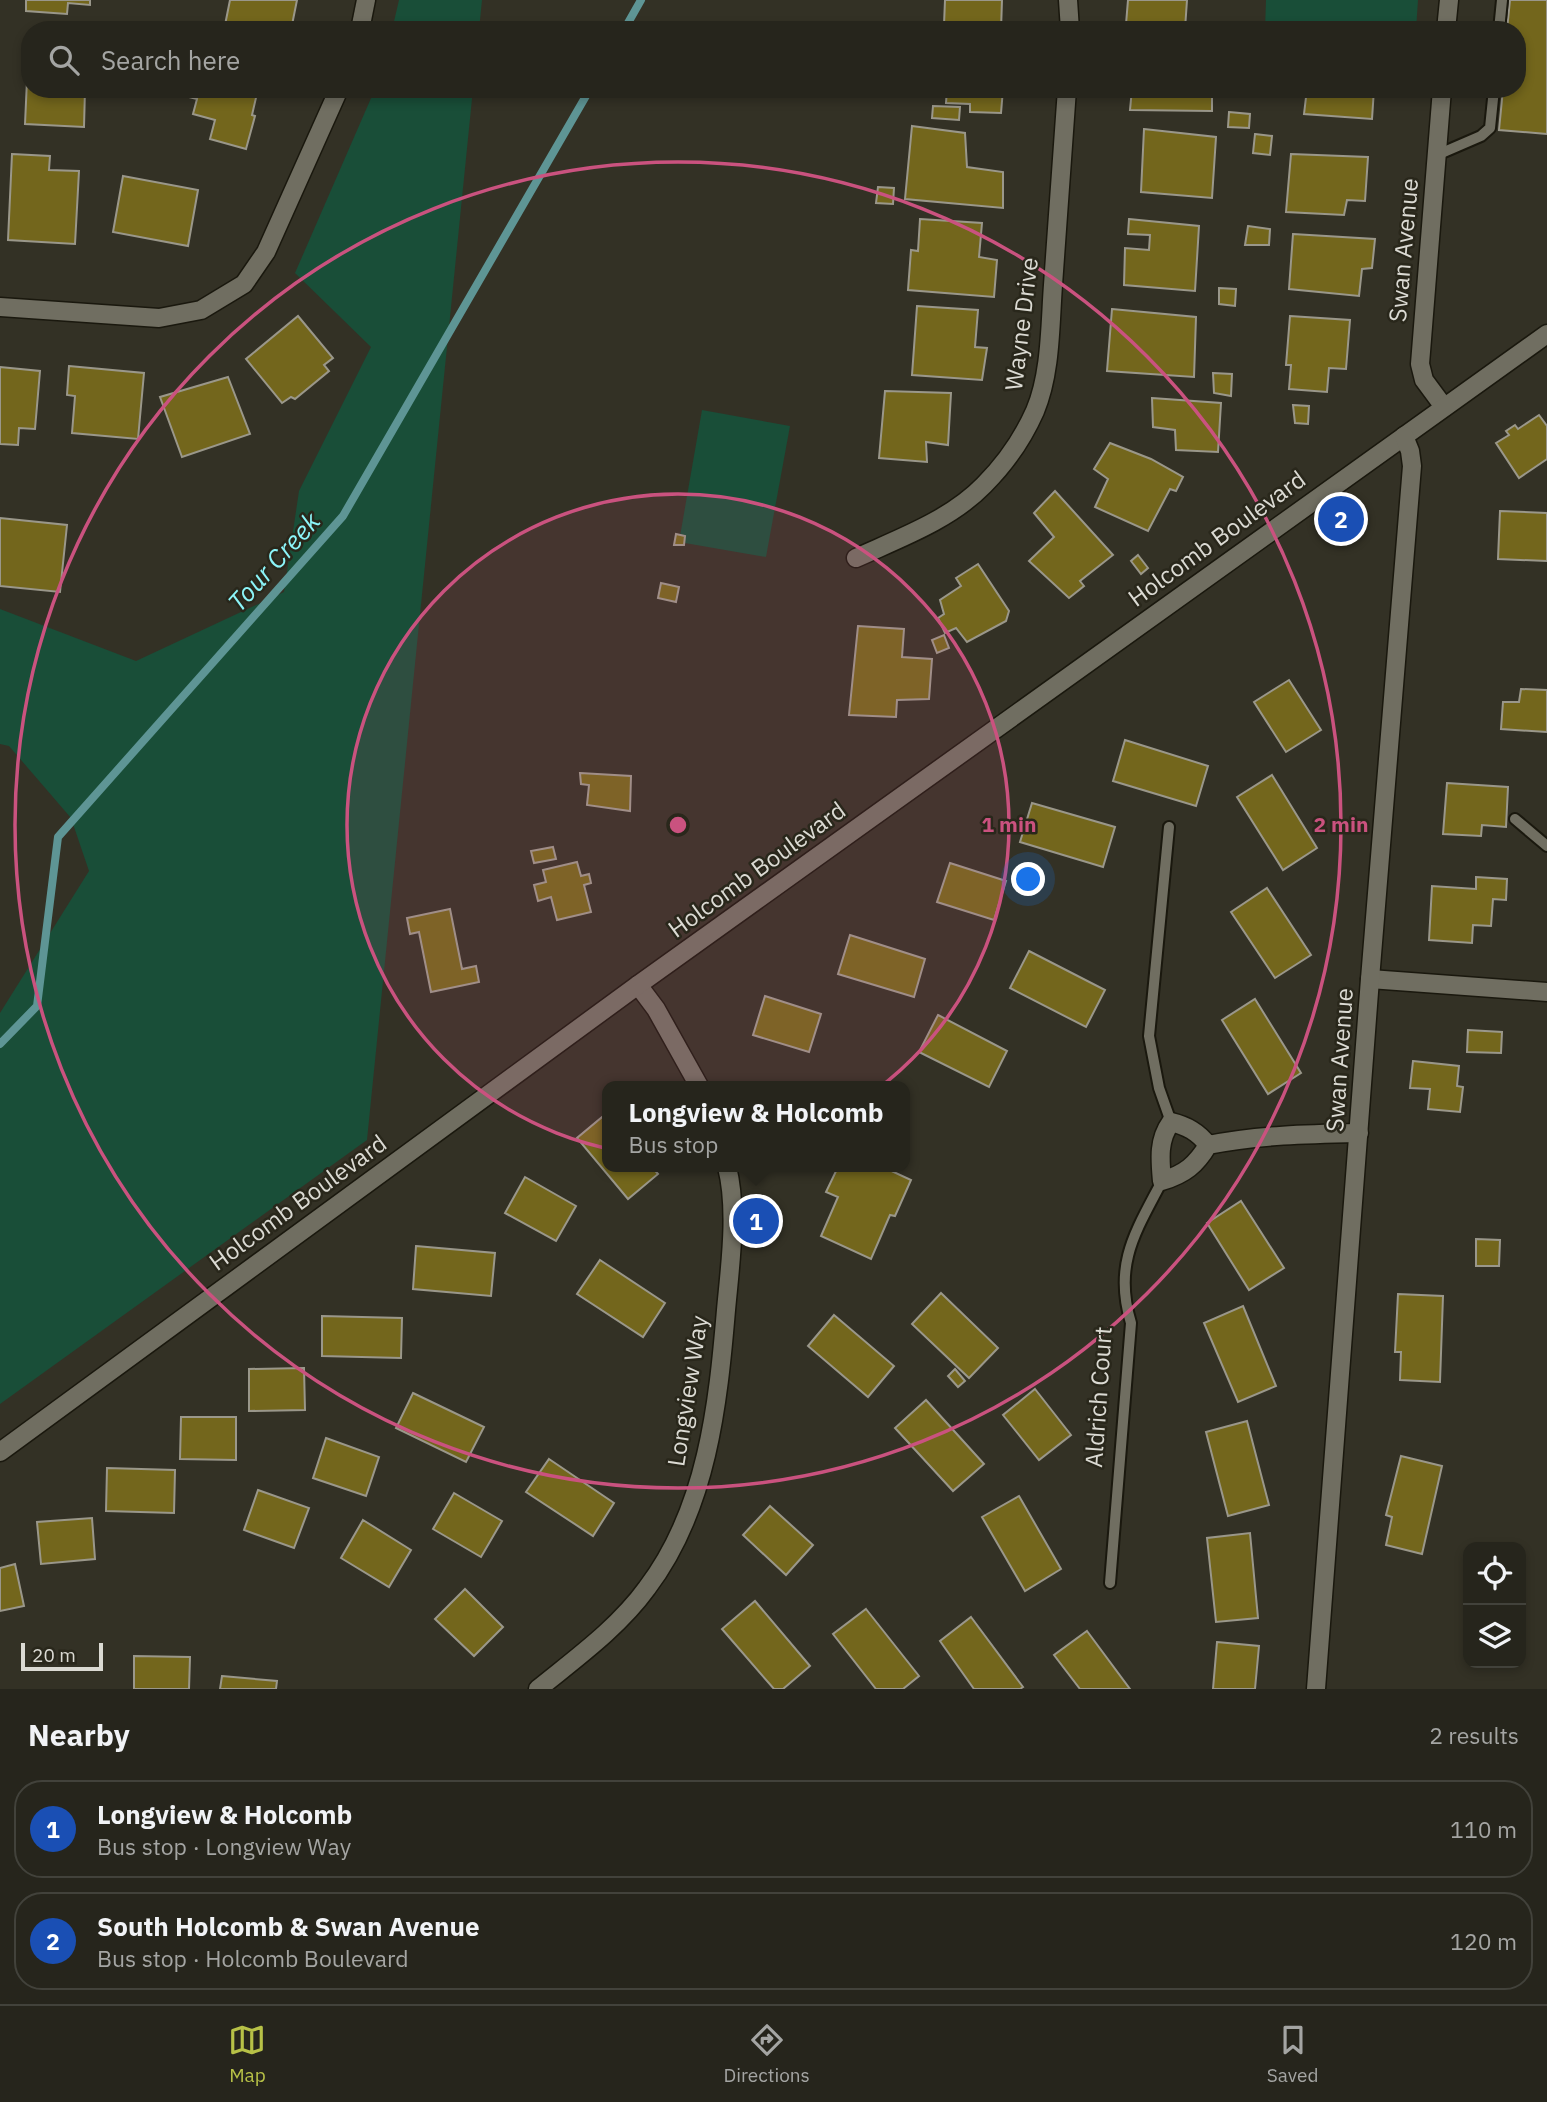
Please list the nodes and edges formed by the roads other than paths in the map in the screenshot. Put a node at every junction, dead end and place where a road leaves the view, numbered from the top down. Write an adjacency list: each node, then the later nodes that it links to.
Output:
1 (366, 0): 5 (street)
2 (1068, 0): 6 (street)
3 (1449, 0): 7 (street)
4 (1502, 0): 8 (lane)
5 (362, 21)
6 (1069, 21)
7 (1447, 21)
8 (1500, 21)
9 (335, 98): 14 (street)
10 (1066, 98): 18 (street, Wayne Drive)
11 (1441, 98): 13 (street, Swan Avenue)
12 (1493, 98): 13 (lane)
13 (1437, 155): 16 (street, Swan Avenue)
14 (0, 307)
15 (1547, 334): 16 (street, Holcomb Boulevard)
16 (1444, 407): 17 (street, Holcomb Boulevard)
17 (1404, 436): 22 (street, Swan Avenue); 23 (street, Holcomb Boulevard)
18 (856, 558)
19 (1515, 819): 21 (lane)
20 (1169, 827): 26 (lane)
21 (1547, 846)
22 (1370, 979): 24 (street); 27 (street, Swan Avenue)
23 (638, 985): 25 (street); 31 (street, Holcomb Boulevard)
24 (1547, 992)
25 (696, 1081)
26 (1171, 1122): 28 (street); 30 (street)
27 (1359, 1133): 28 (street); 34 (street, Swan Avenue)
28 (1208, 1146): 30 (street)
29 (727, 1172): 33 (street, Longview Way)
30 (1163, 1181): 32 (lane, Aldrich Court)
31 (0, 1452)
32 (1110, 1583)
33 (538, 1689)
34 (1316, 1689)

